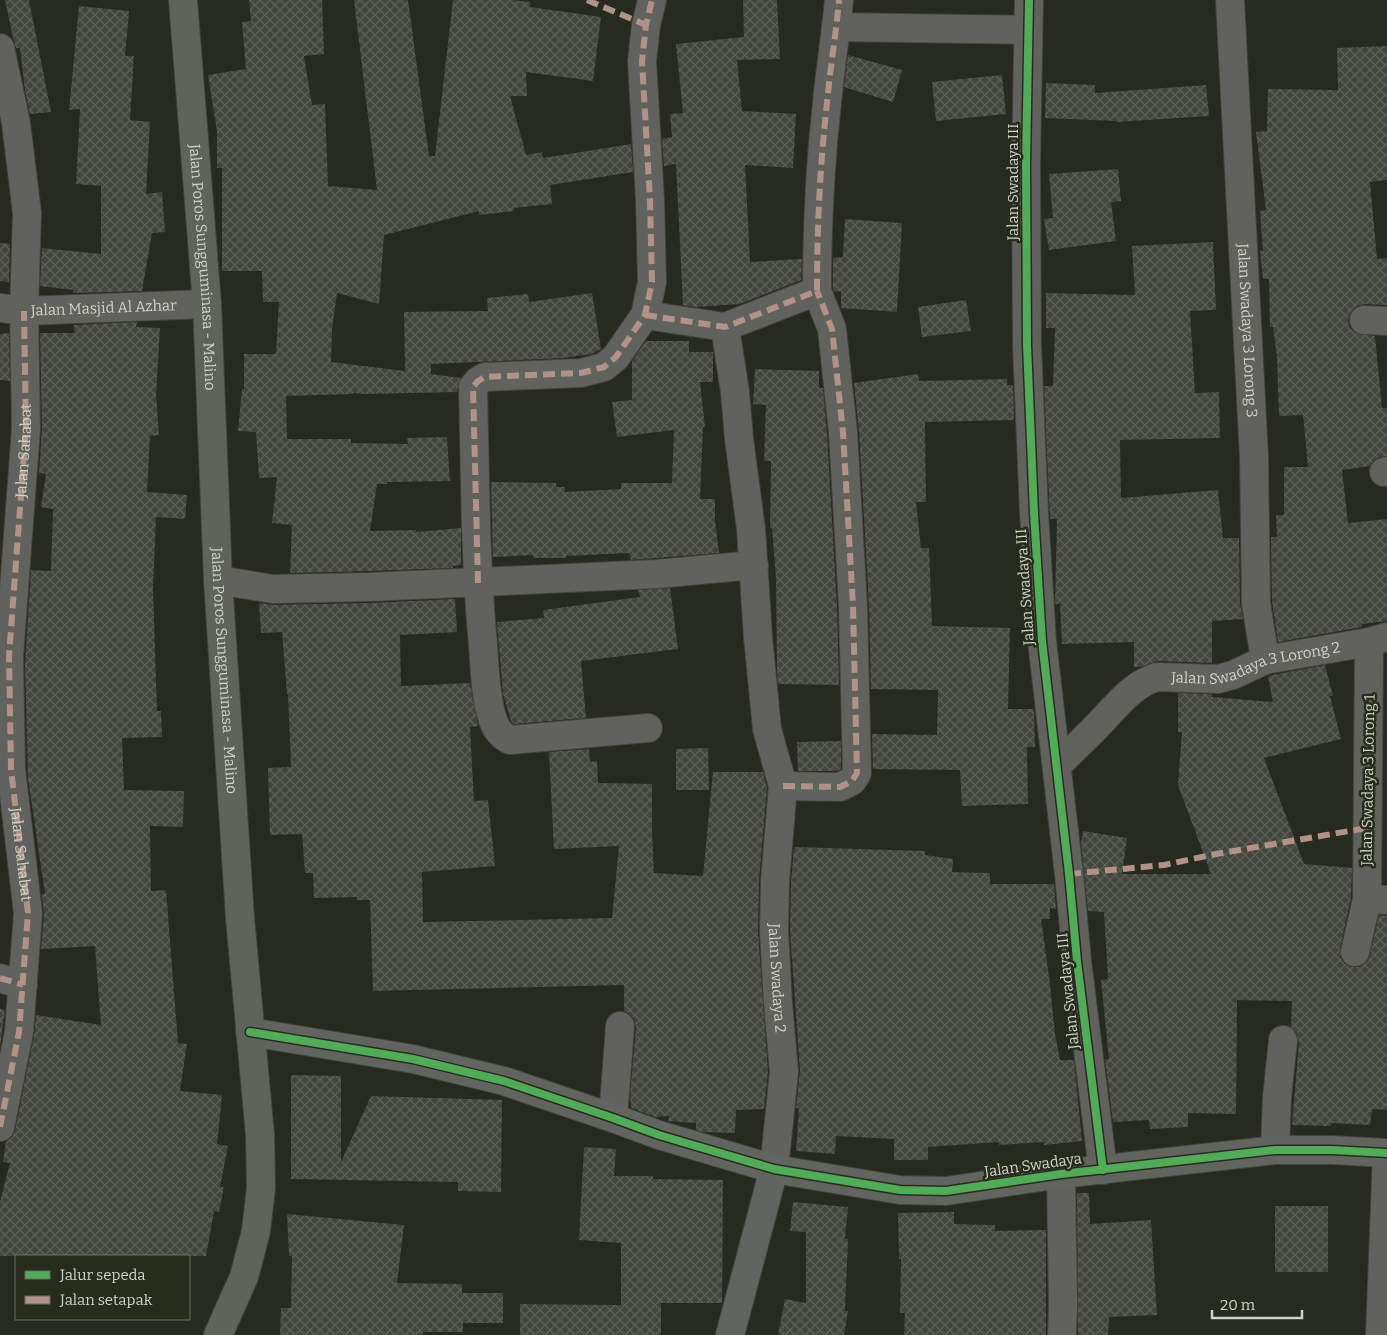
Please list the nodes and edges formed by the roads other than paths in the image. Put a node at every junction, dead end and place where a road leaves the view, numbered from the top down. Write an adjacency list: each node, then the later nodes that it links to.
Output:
1 (183, 0): 10 (main road, Jalan Poros Sungguminasa - Malino)
2 (652, 0): 12 (street)
3 (839, 0): 6 (street)
4 (1029, 0): 7 (street, Jalan Swadaya III)
5 (1230, 0): 18 (street, Jalan Swadaya 3 Lorong 3)
6 (836, 27): 7 (street); 9 (street)
7 (1028, 30): 20 (street, Jalan Swadaya III)
8 (0, 48): 11 (street, Jalan Sahabat)
9 (817, 291): 13 (street); 21 (street)
10 (207, 304): 11 (street, Jalan Masjid Al Azhar); 15 (main road, Jalan Poros Sungguminasa - Malino)
11 (12, 309): 24 (street, Jalan Sahabat)
12 (645, 315): 13 (street); 16 (street)
13 (724, 328): 14 (street)
14 (754, 566): 16 (street); 21 (street)
15 (218, 580): 16 (street); 26 (main road, Jalan Poros Sungguminasa - Malino)
16 (478, 583): 19 (street)
17 (1378, 639): 18 (street, Jalan Swadaya 3 Lorong 2); 22 (street, Jalan Swadaya 3 Lorong 1)
18 (1265, 660): 20 (street, Jalan Swadaya 3 Lorong 2)
19 (648, 728)
20 (1057, 766): 33 (street, Jalan Swadaya III)
21 (783, 786): 32 (street, Jalan Swadaya 2)
22 (1377, 899): 23 (street, Jalan Swadaya 3 Lorong 1)
23 (1355, 952)
24 (11, 982): 29 (street, Jalan Sahabat)
25 (620, 1026): 28 (street)
26 (250, 1032): 28 (street, Jalan Swadaya); 35 (main road, Jalan Poros Sungguminasa - Malino)
27 (1283, 1040): 30 (street)
28 (612, 1118): 32 (street, Jalan Swadaya)
29 (0, 1127)
30 (1276, 1150): 31 (street, Jalan Swadaya); 33 (street, Jalan Swadaya)
31 (1387, 1153): 38 (street)
32 (774, 1168): 34 (street, Jalan Swadaya); 36 (street)
33 (1103, 1170): 34 (street, Jalan Swadaya)
34 (1061, 1174): 37 (street)
35 (218, 1335)
36 (730, 1335)
37 (1062, 1335)
38 (1380, 1335)

